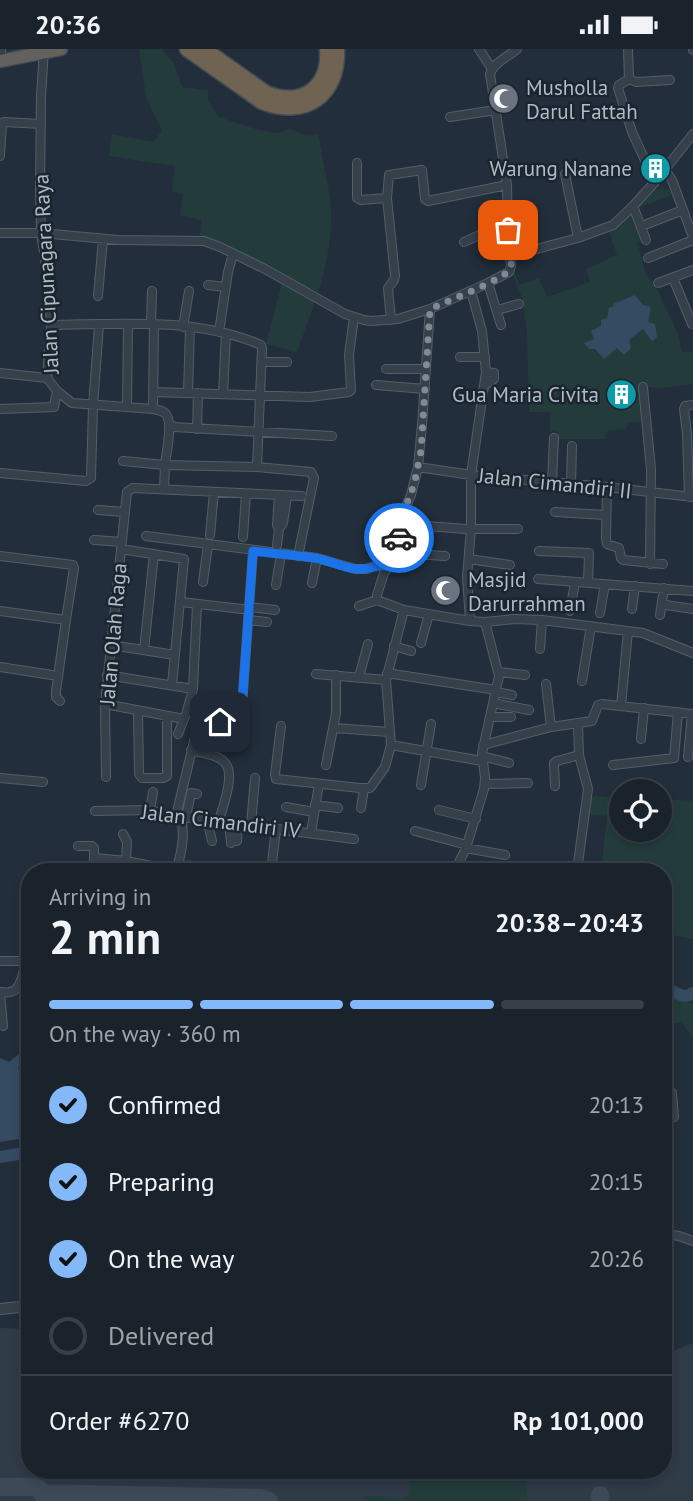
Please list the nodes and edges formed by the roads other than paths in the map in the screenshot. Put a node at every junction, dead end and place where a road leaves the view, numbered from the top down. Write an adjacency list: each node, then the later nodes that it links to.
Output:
1 (15, 49): 11 (highway)
2 (61, 49): 10 (highway)
3 (187, 49): 6 (highway)
4 (204, 49): 5 (highway)
5 (327, 49)
6 (337, 49)
7 (479, 49): 12 (street)
8 (517, 49): 12 (street)
9 (628, 49): 13 (street)
10 (44, 51): 11 (highway); 17 (street, Jalan Cipunagara Raya)
11 (0, 54)
12 (492, 69): 15 (street)
13 (629, 79): 14 (street); 23 (street)
14 (670, 80)
15 (496, 110): 16 (street); 24 (street)
16 (450, 117)
17 (41, 124): 19 (street); 31 (street, Jalan Cipunagara Raya)
18 (693, 134): 21 (street)
19 (0, 156)
20 (357, 163): 25 (street)
21 (665, 170): 23 (street); 27 (street)
22 (565, 174): 32 (street)
23 (655, 182): 26 (street)
24 (508, 185): 25 (street); 29 (street)
25 (387, 198): 55 (street)
26 (633, 207): 32 (street); 34 (street)
27 (683, 210): 28 (street); 35 (street)
28 (647, 224)
29 (508, 230): 36 (street); 39 (street)
30 (0, 233): 31 (street)
31 (41, 233): 33 (street); 59 (street, Jalan Cipunagara Raya)
32 (578, 238): 39 (street)
33 (103, 239): 38 (street); 50 (street)
34 (646, 240)
35 (692, 240): 37 (street); 40 (street)
36 (464, 242)
37 (693, 253)
38 (233, 254): 46 (street); 54 (street)
39 (510, 256): 43 (street)
40 (648, 258)
41 (693, 270): 42 (street)
42 (673, 278): 44 (street); 58 (street)
43 (488, 283): 49 (street); 53 (street)
44 (658, 283)
45 (208, 285): 46 (street)
46 (225, 287): 63 (street)
47 (152, 291): 56 (street)
48 (189, 291): 62 (street)
49 (471, 291): 52 (street); 65 (street)
50 (98, 296)
51 (519, 304): 53 (street)
52 (430, 309): 55 (street); 69 (street)
53 (497, 310): 61 (street)
54 (354, 317): 55 (street); 80 (street)
55 (391, 320)
56 (152, 323): 57 (street); 62 (street); 76 (street)
57 (128, 324): 60 (street); 82 (street)
58 (691, 324)
59 (51, 325): 60 (street); 71 (street, Jalan Cipunagara Raya)
60 (99, 325): 81 (street)
61 (501, 325)
62 (186, 327): 63 (street); 77 (street)
63 (222, 333): 66 (street); 79 (street)
64 (460, 357): 65 (street)
65 (485, 357): 98 (street)
66 (262, 362): 67 (street); 80 (street)
67 (287, 362)
68 (387, 369): 69 (street)
69 (426, 369): 74 (street)
70 (0, 373): 71 (street)
71 (47, 378): 75 (street, Jalan Cipunagara Raya)
72 (376, 386): 74 (street)
73 (643, 387): 104 (street)
74 (425, 389): 96 (street)
75 (57, 391): 81 (street, Jalan Cipunagara Raya); 84 (street)
76 (153, 392): 77 (street); 85 (street)
77 (188, 393): 78 (street)
78 (198, 393): 79 (street); 87 (street)
79 (223, 394): 80 (street)
80 (261, 395): 88 (street)
81 (93, 406): 82 (street, Jalan Cipunagara Raya); 97 (street)
82 (127, 407): 85 (street, Jalan Cipunagara Raya)
83 (689, 407): 89 (street)
84 (0, 409)
85 (153, 409): 86 (street)
86 (170, 424): 87 (street); 94 (street)
87 (197, 429): 88 (street)
88 (258, 432): 90 (street); 95 (street)
89 (690, 434): 108 (street)
90 (332, 436)
91 (554, 438): 99 (street)
92 (572, 446): 100 (street)
93 (123, 461): 94 (street)
94 (165, 465): 95 (street); 102 (street)
95 (257, 467): 129 (street)
96 (418, 467): 98 (street, Jalan Cimandiri II); 113 (street)
97 (0, 473)
98 (471, 475): 99 (street, Jalan Cimandiri II); 114 (street)
99 (552, 482): 100 (street, Jalan Cimandiri II)
100 (570, 485): 101 (street, Jalan Cimandiri II)
101 (607, 487): 104 (street, Jalan Cimandiri II); 112 (street)
102 (164, 489): 103 (street); 110 (street, Jalan Olah Raga)
103 (214, 492): 105 (street); 116 (street)
104 (651, 493): 108 (street, Jalan Cimandiri II); 133 (street)
105 (246, 494): 106 (street); 118 (street)
106 (283, 496): 107 (street); 121 (street)
107 (302, 496)
108 (691, 497)
109 (98, 510): 110 (street)
110 (125, 512): 122 (street, Jalan Olah Raga)
111 (555, 512): 112 (street)
112 (606, 515): 133 (street)
113 (401, 524): 114 (street); 125 (street)
114 (469, 529): 115 (street); 132 (street)
115 (518, 529)
116 (210, 535)
117 (146, 536): 120 (street)
118 (243, 537)
119 (94, 540): 122 (street)
120 (208, 545): 123 (street); 138 (street)
121 (278, 545)
122 (122, 546): 126 (street); 172 (street, Jalan Olah Raga)
123 (253, 551): 127 (street); 152 (street)
124 (539, 551): 141 (street)
125 (396, 553): 130 (street); 136 (street)
126 (153, 554): 148 (street); 175 (street)
127 (281, 554): 129 (street); 143 (street)
128 (0, 556): 163 (street)
129 (298, 556): 131 (street)
130 (445, 556)
131 (317, 558): 136 (street); 140 (street)
132 (469, 559): 135 (street); 165 (street)
133 (650, 564): 134 (street)
134 (663, 564)
135 (510, 565)
136 (389, 566): 147 (street)
137 (538, 579): 139 (street)
138 (203, 582)
139 (575, 582): 141 (street); 158 (street)
140 (312, 583)
141 (589, 583): 142 (street)
142 (604, 584): 144 (street); 159 (street)
143 (276, 585)
144 (635, 586): 145 (street); 153 (street)
145 (664, 588): 146 (street); 161 (street)
146 (693, 591)
147 (377, 600): 151 (street); 156 (street)
148 (181, 602): 149 (street); 178 (street)
149 (197, 604): 152 (street); 191 (street)
150 (666, 605): 154 (street)
151 (359, 606)
152 (245, 608): 155 (street); 164 (street)
153 (632, 609)
154 (693, 609)
155 (275, 610)
156 (404, 610): 160 (street); 173 (street)
157 (0, 611): 163 (street)
158 (570, 611)
159 (600, 613)
160 (429, 614): 165 (street); 170 (street)
161 (660, 615)
162 (542, 619): 167 (street); 168 (street); 174 (street)
163 (66, 620): 185 (street)
164 (248, 620): 166 (street); 217 (street)
165 (470, 621): 167 (street)
166 (267, 622)
167 (485, 622): 180 (street)
168 (591, 626): 169 (street); 188 (street)
169 (628, 631): 177 (street); 197 (street)
170 (421, 643)
171 (368, 644): 186 (street)
172 (111, 645): 175 (street); 182 (street, Jalan Olah Raga)
173 (394, 646): 176 (street); 187 (street)
174 (540, 649)
175 (144, 650): 178 (street)
176 (411, 651)
177 (693, 653)
178 (175, 655): 190 (street)
179 (0, 667): 185 (street)
180 (499, 672): 184 (street); 192 (street)
181 (316, 674): 183 (street)
182 (107, 675): 190 (street); 196 (street, Jalan Olah Raga)
183 (336, 675): 186 (street); 211 (street)
184 (525, 675)
185 (58, 676): 194 (street)
186 (359, 677): 187 (street)
187 (387, 677): 192 (street); 212 (street)
188 (582, 681)
189 (547, 684): 210 (street)
190 (172, 685): 191 (street)
191 (192, 689): 206 (street)
192 (496, 691): 193 (street); 195 (street)
193 (512, 695)
194 (60, 701)
195 (493, 703): 200 (street); 204 (street)
196 (105, 704): 199 (street); 225 (street, Jalan Olah Raga)
197 (621, 706): 198 (street); 208 (street)
198 (644, 708): 201 (street); 214 (street)
199 (138, 710): 203 (street); 203 (street)
200 (528, 711)
201 (678, 712): 202 (street); 224 (street)
202 (692, 714): 220 (street)
203 (167, 716): 206 (street)
204 (490, 717): 205 (street); 216 (street)
205 (511, 717)
206 (184, 719): 213 (street)
207 (431, 724): 218 (street)
208 (578, 724): 210 (street); 219 (street)
209 (281, 726): 230 (street)
210 (551, 727): 216 (street)
211 (334, 728): 212 (street); 223 (street)
212 (389, 732): 215 (street)
213 (178, 734)
214 (641, 739)
215 (391, 745): 218 (street); 234 (street)
216 (483, 745): 221 (street)
217 (191, 750): 244 (street); 247 (street)
218 (426, 752): 221 (street); 232 (street)
219 (579, 755): 233 (street); 267 (street)
220 (688, 757)
221 (482, 759): 222 (street); 231 (street)
222 (509, 763)
223 (326, 765)
224 (613, 765)
225 (106, 777)
226 (0, 778): 228 (street)
227 (255, 778): 249 (street)
228 (43, 782)
229 (528, 783): 231 (street)
230 (319, 784): 234 (street); 240 (street, Jalan Cimandiri IV)
231 (485, 784): 246 (street)
232 (421, 785)
233 (555, 786)
234 (364, 789): 239 (street)
235 (153, 792): 241 (street)
236 (197, 794): 244 (street)
237 (286, 807): 240 (street)
238 (338, 808): 240 (street)
239 (361, 808)
240 (315, 809): 252 (street, Jalan Cimandiri IV)
241 (150, 810): 243 (street, Jalan Cimandiri IV); 244 (street, Jalan Cimandiri IV)
242 (439, 810): 246 (street)
243 (95, 811)
244 (181, 816): 245 (street, Jalan Cimandiri IV); 264 (street)
245 (206, 819): 247 (street, Jalan Cimandiri IV); 255 (street)
246 (476, 819): 258 (street)
247 (219, 820): 248 (street, Jalan Cimandiri IV)
248 (233, 822): 249 (street, Jalan Cimandiri IV); 256 (street)
249 (251, 825): 250 (street, Jalan Cimandiri IV)
250 (275, 829): 252 (street, Jalan Cimandiri IV); 265 (street)
251 (415, 831): 258 (street)
252 (311, 833): 254 (street)
253 (123, 834): 261 (street)
254 (354, 839)
255 (212, 841)
256 (234, 842)
257 (78, 846): 260 (street)
258 (466, 847): 259 (street); 266 (street)
259 (505, 855)
260 (95, 858): 261 (street); 262 (street)
261 (126, 861): 263 (street)
262 (95, 863)
263 (139, 863)
264 (178, 863)
265 (272, 863)
266 (459, 863)
267 (578, 863)
268 (0, 961): 269 (street)
269 (21, 961)
270 (21, 977): 271 (street)
271 (0, 992): 272 (street)
272 (2, 1027)
273 (672, 1093): 274 (street)
274 (674, 1117)
275 (672, 1236): 276 (street)
276 (693, 1241)
277 (21, 1307): 278 (street)
278 (0, 1308)

